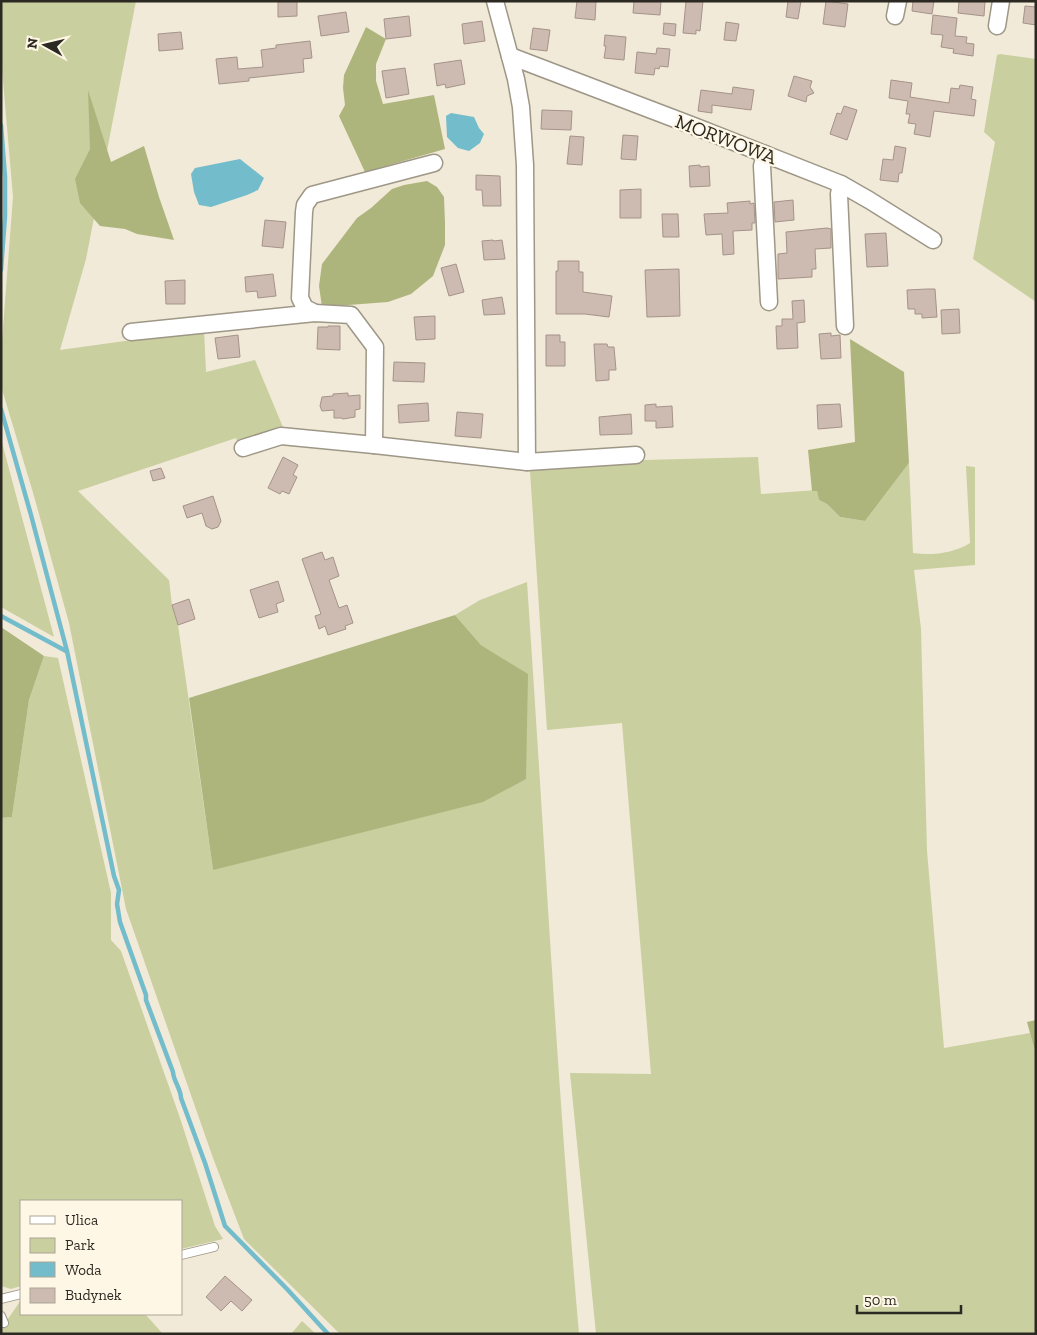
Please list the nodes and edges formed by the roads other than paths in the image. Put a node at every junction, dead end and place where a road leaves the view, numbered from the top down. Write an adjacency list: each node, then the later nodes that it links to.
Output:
1 (495, 1): 4 (street)
2 (1001, 1): 3 (street)
3 (997, 26)
4 (510, 56): 5 (street, MORWOWA); 16 (street)
5 (765, 154): 7 (street, MORWOWA); 9 (street)
6 (434, 163): 10 (street)
7 (841, 184): 8 (street, MORWOWA); 11 (street)
8 (933, 240)
9 (769, 302)
10 (315, 314): 12 (street); 13 (street)
11 (845, 326)
12 (131, 332)
13 (374, 445): 14 (street); 16 (street)
14 (243, 448)
15 (636, 455): 16 (street)
16 (527, 462)
17 (214, 1247): 18 (lane)
18 (182, 1255)
19 (20, 1294): 20 (lane)
20 (1, 1299)
21 (1, 1316): 22 (lane)
22 (1, 1323)

